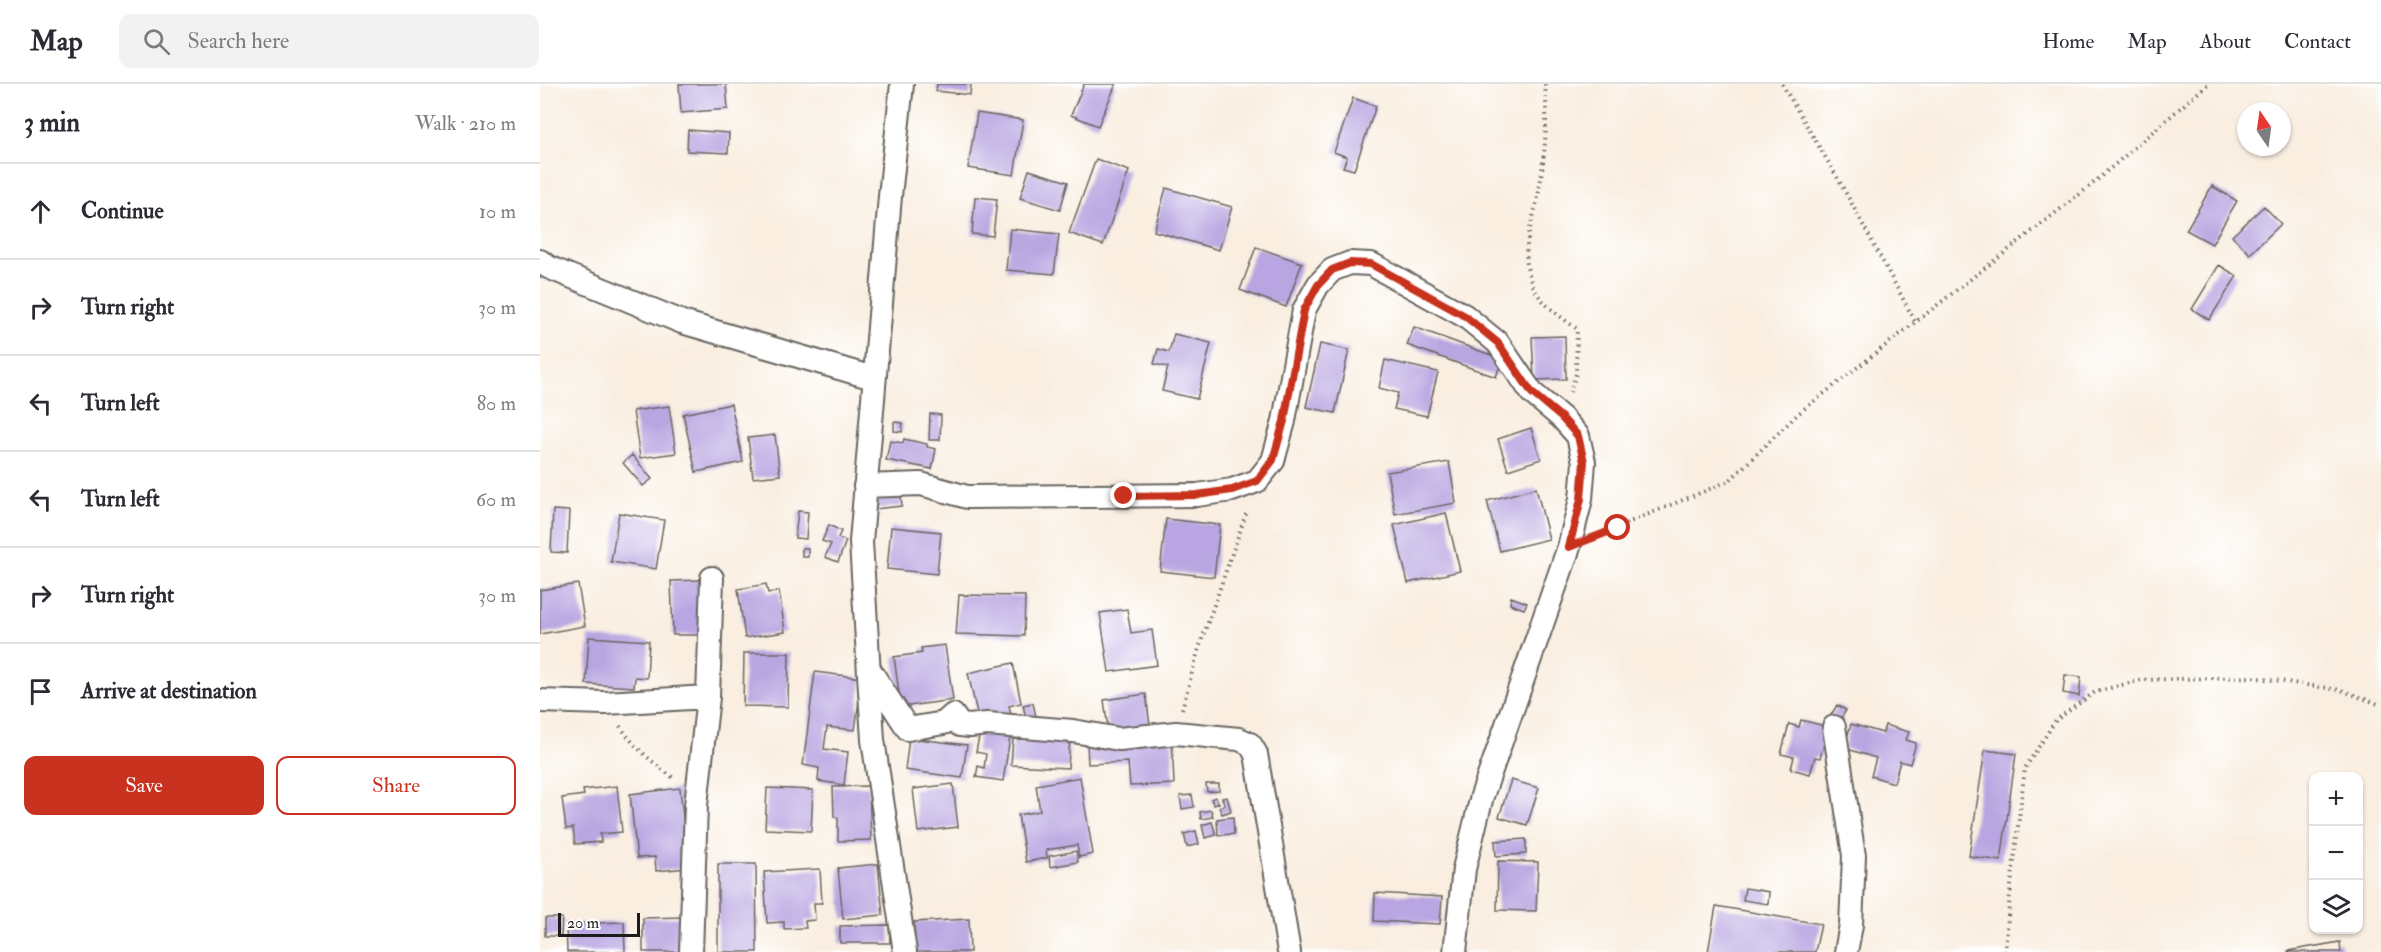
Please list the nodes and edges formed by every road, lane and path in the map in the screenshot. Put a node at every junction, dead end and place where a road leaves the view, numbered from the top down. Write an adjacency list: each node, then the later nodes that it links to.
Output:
1 (902, 84): 7 (street)
2 (1545, 84): 8 (path)
3 (1782, 84): 6 (path)
4 (2208, 84): 6 (path)
5 (540, 261): 7 (street)
6 (1916, 322): 11 (path)
7 (873, 378): 10 (street)
8 (1562, 418): 9 (street); 11 (street)
9 (1257, 481): 10 (street); 19 (path)
10 (865, 486): 13 (street)
11 (1569, 547): 24 (street)
12 (712, 578): 14 (street)
13 (867, 666): 19 (street); 22 (street)
14 (708, 697): 16 (street); 20 (street)
15 (540, 701): 16 (street)
16 (605, 704): 20 (path)
17 (2381, 705): 26 (path)
18 (1834, 727): 25 (street)
19 (1176, 733): 23 (street)
20 (696, 805): 21 (street)
21 (691, 952)
22 (905, 952)
23 (1289, 952)
24 (1455, 952)
25 (1846, 952)
26 (2005, 952)

